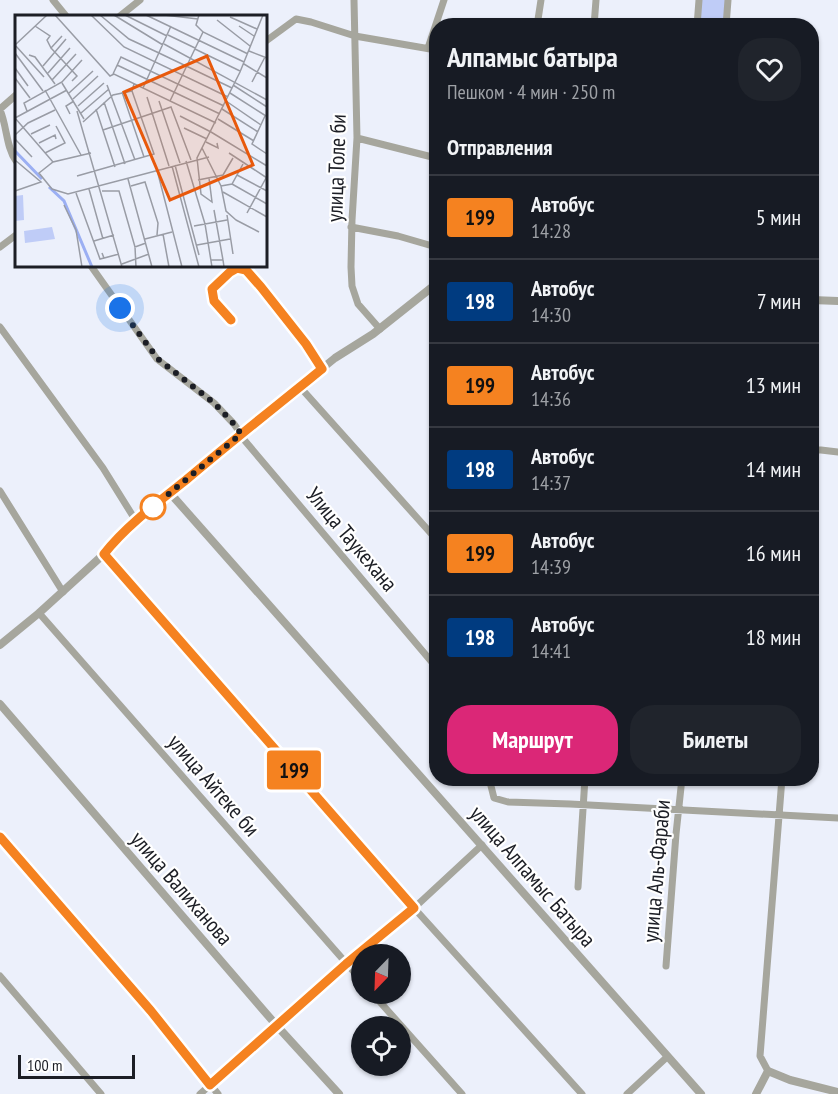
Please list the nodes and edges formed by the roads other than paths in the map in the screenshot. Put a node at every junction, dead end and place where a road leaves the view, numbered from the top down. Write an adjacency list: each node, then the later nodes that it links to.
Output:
1 (53, 0): 9 (street)
2 (140, 0): 10 (street)
3 (354, 0): 16 (street, улица Толе би)
4 (444, 0): 11 (street)
5 (541, 0): 12 (street)
6 (596, 0): 13 (street)
7 (699, 0): 14 (street)
8 (728, 0): 15 (street)
9 (65, 15)
10 (121, 15)
11 (438, 18)
12 (538, 18)
13 (595, 18)
14 (698, 18)
15 (727, 18)
16 (355, 36): 17 (street); 19 (street); 22 (street, улица Толе би)
17 (267, 40)
18 (429, 45): 19 (street)
19 (428, 48)
20 (15, 96): 21 (street)
21 (0, 109): 24 (street)
22 (357, 138): 23 (street); 25 (street, улица Толе би)
23 (429, 157)
24 (15, 160)
25 (351, 227): 27 (street); 35 (street, улица Толе би)
26 (15, 236): 28 (street)
27 (429, 246)
28 (0, 247)
29 (92, 267): 38 (street, Улица Таукехана)
30 (429, 290): 35 (street)
31 (819, 300): 32 (street)
32 (838, 301)
33 (231, 320): 36 (street)
34 (0, 327): 43 (street)
35 (380, 329): 36 (street)
36 (322, 369): 37 (street)
37 (300, 387): 38 (street); 44 (street)
38 (240, 434): 42 (street); 49 (street, Улица Таукехана)
39 (819, 450): 40 (street)
40 (838, 452)
41 (0, 491): 46 (street)
42 (170, 493): 43 (street); 51 (street, улица Алпамыс Батыра)
43 (136, 521): 45 (street)
44 (429, 531)
45 (104, 554): 46 (street); 64 (street)
46 (63, 592): 47 (street)
47 (39, 613): 48 (street); 65 (street, улица Айтеке би)
48 (0, 645)
49 (429, 659)
50 (0, 704): 70 (street, улица Валиханова)
51 (429, 785)
52 (430, 786): 62 (street, улица Алпамыс Батыра)
53 (491, 786): 57 (street)
54 (584, 786): 57 (street)
55 (682, 786): 58 (street, улица Аль-Фараби)
56 (781, 786): 59 (street)
57 (583, 805): 58 (street); 63 (street)
58 (680, 810): 59 (street); 66 (street, улица Аль-Фараби)
59 (779, 815): 60 (street); 72 (street)
60 (838, 818)
61 (0, 837): 73 (street)
62 (482, 845): 64 (street); 71 (street, улица Алпамыс Батыра)
63 (578, 887)
64 (414, 908): 65 (street); 80 (street)
65 (346, 964): 67 (street, улица Айтеке би); 70 (street)
66 (666, 966)
67 (351, 969)
68 (0, 976): 75 (street)
69 (382, 1004): 79 (street)
70 (277, 1026): 73 (street); 78 (street, улица Валиханова)
71 (667, 1057): 81 (street); 82 (street, улица Алпамыс Батыра)
72 (768, 1071): 74 (street); 83 (street)
73 (210, 1085): 76 (street); 77 (street)
74 (838, 1092)
75 (101, 1094)
76 (200, 1094)
77 (218, 1094)
78 (339, 1094)
79 (462, 1094)
80 (582, 1094)
81 (627, 1094)
82 (701, 1094)
83 (756, 1094)

